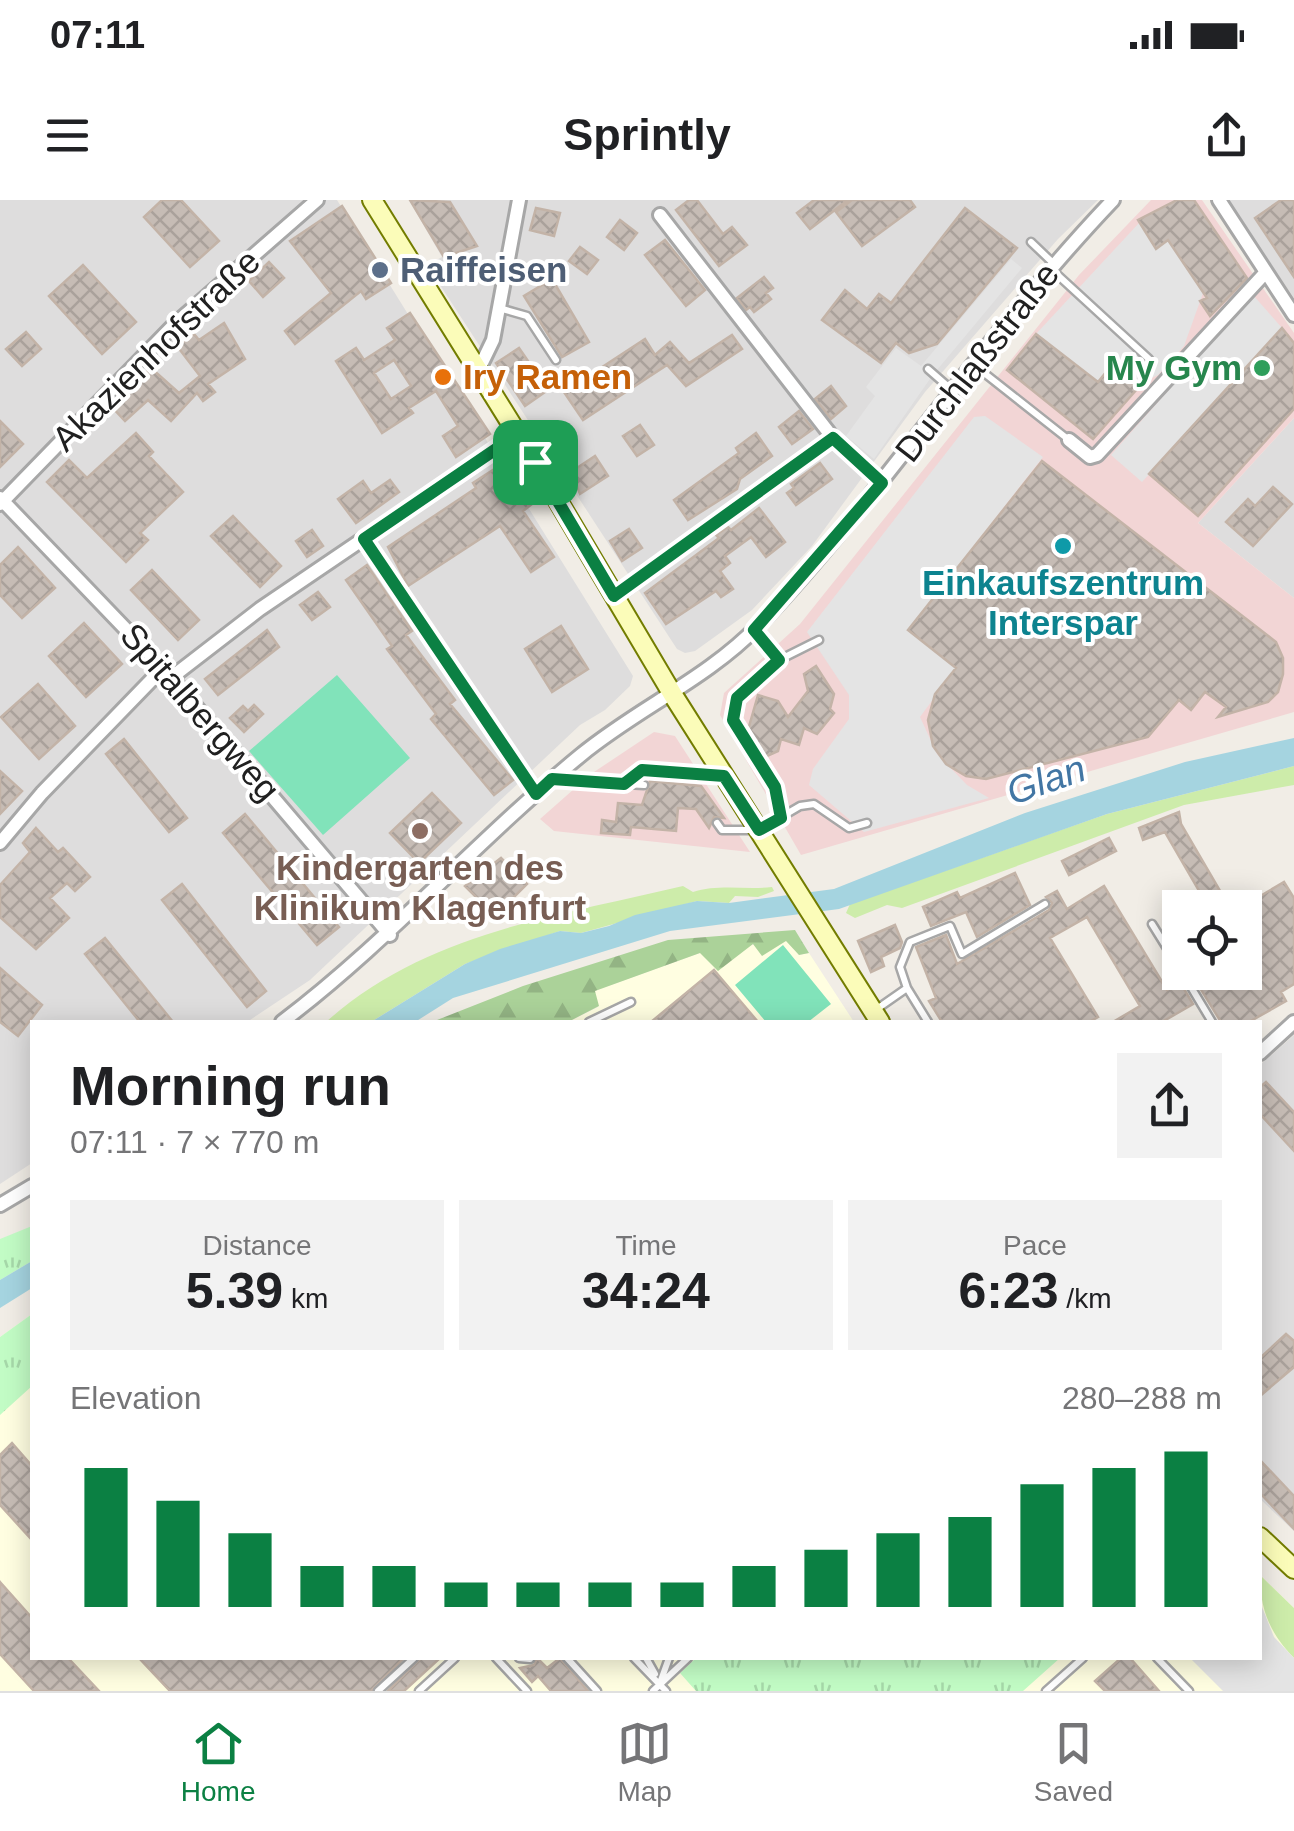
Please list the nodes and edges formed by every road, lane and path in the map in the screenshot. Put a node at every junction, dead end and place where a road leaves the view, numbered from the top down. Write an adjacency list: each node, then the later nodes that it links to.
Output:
1 (317, 200): 22 (street, Akazienhofstraße)
2 (372, 200): 16 (main road)
3 (519, 200): 10 (street)
4 (1113, 200): 8 (street, Durchlaßstraße)
5 (1219, 200): 9 (street)
6 (660, 215): 19 (street)
7 (1032, 242): 8 (lane)
8 (1051, 265): 12 (lane); 14 (street, Durchlaßstraße)
9 (1266, 272): 11 (street); 20 (street)
10 (498, 308): 13 (lane); 16 (street)
11 (1294, 315)
12 (1149, 359)
13 (556, 360)
14 (972, 364): 17 (street, Durchlaßstraße); 20 (lane)
15 (928, 370): 17 (lane)
16 (478, 372): 18 (main road)
17 (952, 390): 21 (street, Durchlaßstraße)
18 (518, 434): 23 (street); 24 (main road)
19 (833, 438): 21 (street); 24 (street)
20 (1068, 440)
21 (882, 483): 25 (street, Durchlaßstraße)
22 (1, 501): 28 (street, Spitalbergweg)
23 (364, 539): 28 (street); 34 (street)
24 (614, 596): 29 (main road)
25 (754, 630): 27 (lane); 29 (street, Durchlaßstraße)
26 (819, 640): 27 (lane)
27 (779, 660): 35 (lane)
28 (168, 673): 39 (street); 42 (street, Spitalbergweg)
29 (672, 695): 30 (main road); 31 (street, Durchlaßstraße)
30 (724, 776): 32 (lane); 38 (main road)
31 (552, 779): 32 (lane); 34 (street, Durchlaßstraße)
32 (624, 784): 33 (lane)
33 (644, 785)
34 (536, 794): 42 (street, Durchlaßstraße)
35 (781, 818): 36 (lane); 38 (lane)
36 (868, 823)
37 (717, 824): 38 (lane)
38 (759, 830): 47 (main road)
39 (0, 844)
40 (1045, 904): 44 (lane)
41 (1152, 924): 43 (lane)
42 (390, 935): 48 (street, Durchlaßstraße)
43 (1162, 940)
44 (907, 988): 47 (lane); 50 (lane)
45 (1193, 990): 51 (lane)
46 (631, 1002): 49 (lane)
47 (876, 1017)
48 (284, 1020)
49 (593, 1020)
50 (927, 1020)
51 (1211, 1020)
52 (1294, 1022): 53 (street)
53 (1262, 1051)
54 (30, 1187): 55 (street)
55 (0, 1204)
56 (1262, 1539): 57 (main road)
57 (1291, 1562)
58 (412, 1660): 69 (lane)
59 (453, 1660): 70 (lane)
60 (498, 1660): 71 (lane)
61 (568, 1660): 72 (lane)
62 (636, 1660): 68 (lane)
63 (647, 1660): 68 (lane)
64 (669, 1660): 68 (lane)
65 (686, 1660): 68 (lane)
66 (1081, 1660): 74 (lane)
67 (1158, 1660): 75 (lane)
68 (663, 1688): 73 (lane)
69 (378, 1691)
70 (419, 1691)
71 (527, 1691)
72 (597, 1691)
73 (652, 1691)
74 (1046, 1691)
75 (1188, 1691)

